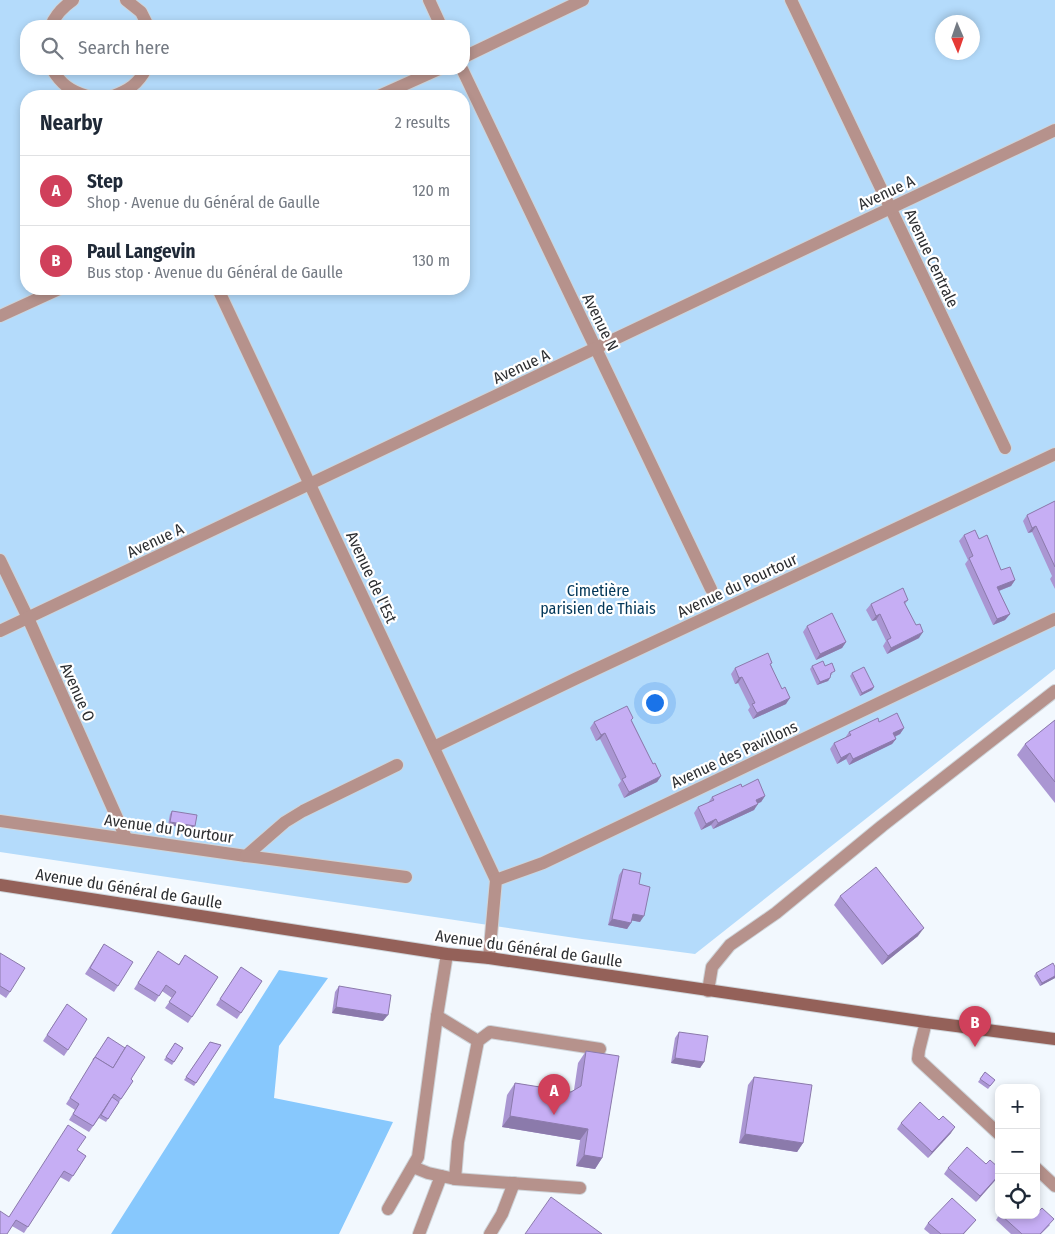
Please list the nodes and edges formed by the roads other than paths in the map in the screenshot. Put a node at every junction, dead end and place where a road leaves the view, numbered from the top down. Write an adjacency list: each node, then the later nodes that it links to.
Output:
1 (73, 0): 6 (street)
2 (126, 0): 7 (street)
3 (429, 0): 8 (street)
4 (583, 0): 9 (street)
5 (791, 0): 18 (street, Avenue Centrale)
6 (53, 20)
7 (145, 20)
8 (438, 20)
9 (470, 54)
10 (56, 75): 14 (street)
11 (143, 75): 15 (street)
12 (426, 75): 16 (street)
13 (465, 75): 22 (street, Avenue N)
14 (72, 90)
15 (128, 90)
16 (392, 90)
17 (1055, 130): 18 (street, Avenue A)
18 (890, 208): 22 (street, Avenue A); 23 (street, Avenue Centrale)
19 (46, 295): 21 (street)
20 (221, 295): 25 (street, Avenue de l'Est)
21 (0, 316)
22 (595, 348): 25 (street, Avenue A); 27 (street, Avenue N)
23 (1004, 448)
24 (1055, 454): 32 (street, Avenue du Pourtour)
25 (310, 484): 28 (street, Avenue A); 32 (street, Avenue de l'Est)
26 (0, 560): 28 (street, Avenue O)
27 (711, 590)
28 (28, 618): 30 (street, Avenue A); 35 (street, Avenue O)
29 (1055, 619): 38 (street, Avenue des Pavillons)
30 (0, 631)
31 (1055, 691): 42 (street)
32 (434, 748): 38 (street, Avenue de l'Est)
33 (397, 765): 36 (street, Avenue du Pourtour)
34 (0, 821): 35 (street, Avenue du Pourtour)
35 (126, 838): 36 (street, Avenue du Pourtour)
36 (246, 856): 37 (street)
37 (406, 878)
38 (496, 880): 41 (street)
39 (0, 885): 40 (main road, Avenue du Général de Gaulle)
40 (447, 954): 41 (main road, Avenue du Général de Gaulle); 43 (street)
41 (489, 958): 42 (main road, Avenue du Général de Gaulle)
42 (708, 991): 44 (main road, Avenue du Général de Gaulle)
43 (437, 1016): 46 (street); 49 (street)
44 (926, 1022): 45 (main road, Avenue du Général de Gaulle); 48 (street)
45 (1055, 1039)
46 (478, 1042): 47 (street); 52 (street)
47 (600, 1048)
48 (995, 1130)
49 (413, 1168): 51 (street); 56 (street)
50 (1040, 1172): 54 (street)
51 (442, 1176): 52 (street); 57 (street)
52 (455, 1178): 53 (street)
53 (514, 1183): 55 (street); 58 (street)
54 (1055, 1186)
55 (580, 1188)
56 (388, 1209)
57 (419, 1234)
58 (490, 1234)

